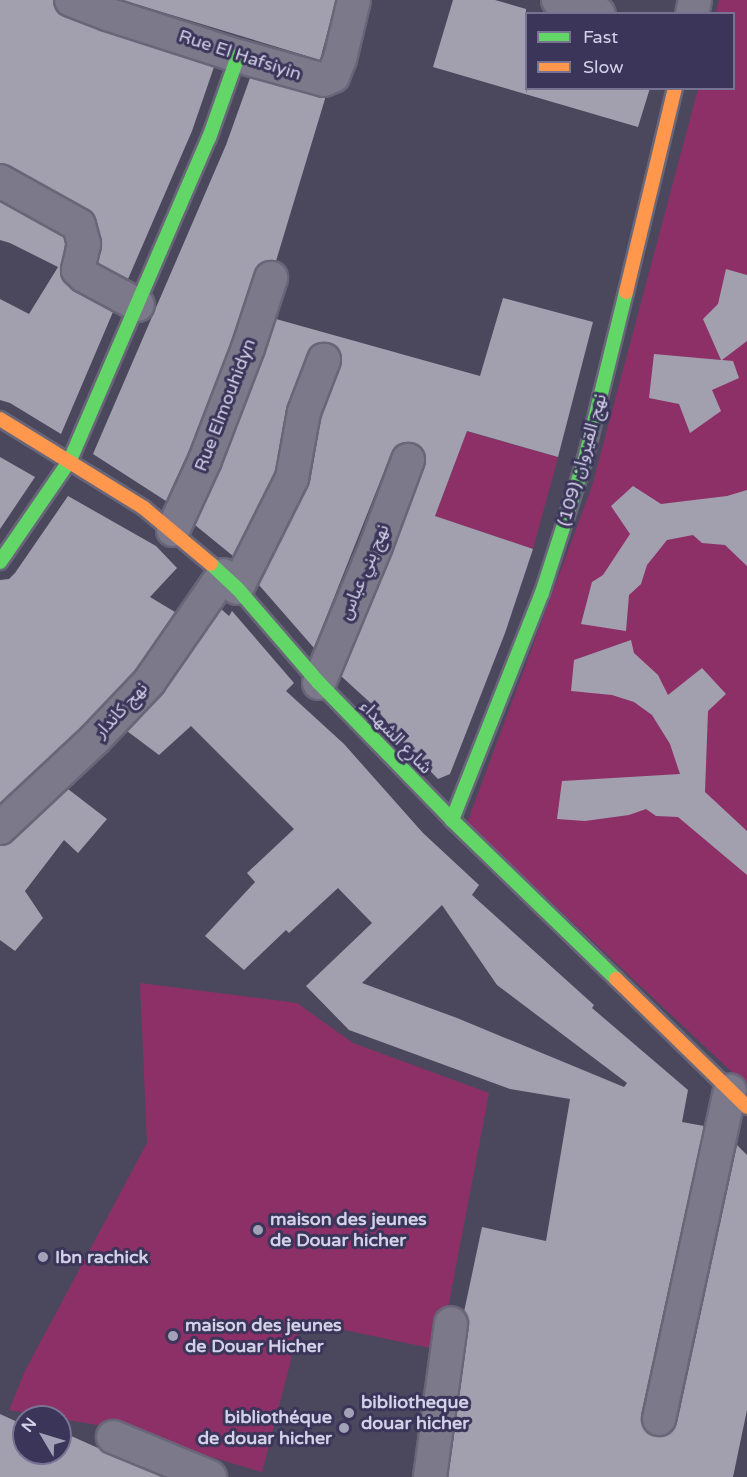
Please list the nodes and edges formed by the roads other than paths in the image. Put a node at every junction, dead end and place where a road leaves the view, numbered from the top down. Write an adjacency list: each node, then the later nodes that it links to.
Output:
1 (71, 0): 5 (street, Rue El Hafsiyin)
2 (354, 0): 5 (street, Rue El Hafsiyin)
3 (558, 0): 4 (street)
4 (594, 12)
5 (238, 56): 9 (street)
6 (675, 90): 18 (street, نهج القيروان (109))
7 (0, 181): 9 (street)
8 (271, 278): 14 (street, Rue Elmouhidyn)
9 (138, 305): 12 (street)
10 (324, 360): 16 (street, نهج كاندار)
11 (0, 419): 12 (street, شارع الشهداء)
12 (70, 460): 14 (street, شارع الشهداء); 15 (street)
13 (408, 460): 17 (street, نهج بني عباس)
14 (173, 530): 16 (street, شارع الشهداء)
15 (0, 562)
16 (230, 582): 17 (street, شارع الشهداء); 19 (street, نهج كاندار)
17 (319, 683): 18 (street, شارع الشهداء)
18 (452, 820): 20 (street, شارع الشهداء)
19 (0, 828)
20 (738, 1099): 22 (street)
21 (451, 1323): 25 (street)
22 (659, 1419)
23 (113, 1437): 24 (street)
24 (210, 1477)
25 (430, 1477)

